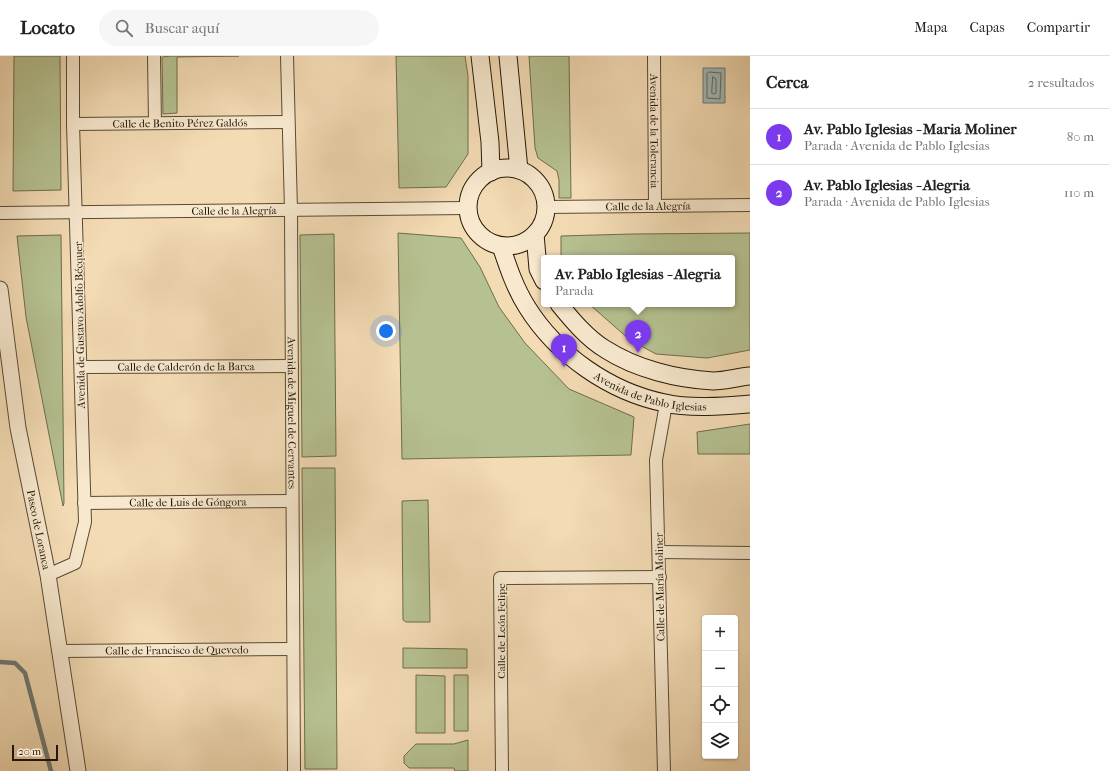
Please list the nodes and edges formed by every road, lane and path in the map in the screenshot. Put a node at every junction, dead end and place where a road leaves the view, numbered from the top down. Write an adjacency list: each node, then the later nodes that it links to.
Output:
1 (73, 56): 9 (street, Avenida de Gustavo Adolfo Bécquer)
2 (154, 56): 8 (street)
3 (287, 56): 7 (street, Avenida de Miguel de Cervantes)
4 (480, 56): 11 (main road)
5 (508, 56): 10 (main road)
6 (654, 56): 13 (street, Avenida de la Tolerancia)
7 (287, 122): 8 (street, Calle de Benito Pérez Galdós); 16 (street, Avenida de Miguel de Cervantes)
8 (155, 123): 9 (street, Calle de Benito Pérez Galdós)
9 (73, 124): 17 (street, Avenida de Gustavo Adolfo Bécquer)
10 (519, 170): 11 (main road); 14 (main road)
11 (491, 172): 15 (main road)
12 (750, 205): 13 (street, Calle de la Alegría)
13 (655, 206): 14 (street, Calle de la Alegría)
14 (546, 207): 19 (main road)
15 (467, 208): 16 (street, Calle de la Alegría); 20 (main road)
16 (291, 210): 17 (street, Calle de la Alegría); 24 (street, Avenida de Miguel de Cervantes)
17 (77, 212): 18 (street, Calle de la Alegría); 25 (street, Avenida de Gustavo Adolfo Bécquer)
18 (0, 213)
19 (535, 234): 20 (main road); 21 (main road)
20 (501, 246): 27 (main road, Avenida de Pablo Iglesias)
21 (541, 275)
22 (0, 289): 33 (street, Paseo de Loranca)
23 (562, 307): 26 (main road, Avenida de Pablo Iglesias)
24 (292, 366): 25 (street, Calle de Calderón de la Barca); 29 (street, Avenida de Miguel de Cervantes)
25 (80, 367): 30 (street, Avenida de Gustavo Adolfo Bécquer)
26 (750, 376)
27 (666, 404): 28 (main road, Avenida de Pablo Iglesias); 31 (street, Calle de María Moliner)
28 (750, 404)
29 (292, 501): 30 (street, Calle de Luis de Góngora); 35 (street, Avenida de Miguel de Cervantes)
30 (84, 503): 33 (street, Avenida de Gustavo Adolfo Bécquer)
31 (659, 552): 32 (street); 34 (street, Calle de María Moliner)
32 (750, 553)
33 (48, 575): 36 (street, Paseo de Loranca)
34 (660, 577): 39 (street, Calle de León Felipe); 40 (street, Calle de María Moliner)
35 (293, 649): 36 (street, Calle de Francisco de Quevedo); 38 (street, Avenida de Miguel de Cervantes)
36 (61, 651): 37 (street, Paseo de Loranca)
37 (78, 771)
38 (294, 771)
39 (502, 771)
40 (664, 771)

